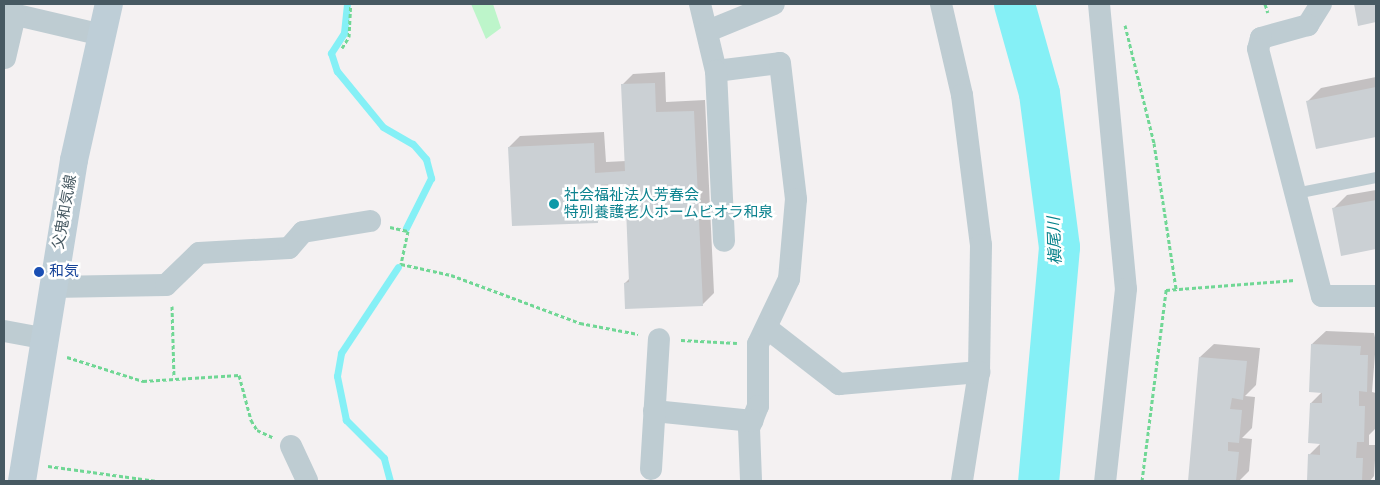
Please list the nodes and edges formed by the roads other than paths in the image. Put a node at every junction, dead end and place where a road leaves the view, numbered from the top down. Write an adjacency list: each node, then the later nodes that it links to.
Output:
1 (109, 4): 9 (main road, 父鬼和気線)
2 (700, 4): 8 (street)
3 (774, 4): 8 (street)
4 (941, 4): 22 (street)
5 (1100, 4): 31 (street)
6 (1321, 4): 13 (street)
7 (10, 13): 9 (street); 10 (street)
8 (708, 31): 11 (street)
9 (102, 35): 16 (main road, 父鬼和気線)
10 (5, 58)
11 (716, 71): 15 (street); 19 (street)
12 (1376, 177): 13 (lane)
13 (1295, 193): 17 (street)
14 (370, 221): 16 (street)
15 (724, 241)
16 (52, 287): 21 (main road, 父鬼和気線)
17 (1376, 296)
18 (4, 331): 21 (street)
19 (763, 336): 22 (street); 24 (street)
20 (659, 340): 23 (street)
21 (46, 345): 27 (main road, 父鬼和気線)
22 (979, 372): 30 (street)
23 (654, 411): 24 (street); 26 (street)
24 (752, 421): 29 (street)
25 (292, 446): 28 (street)
26 (651, 469)
27 (24, 472)
28 (307, 481)
29 (751, 481)
30 (962, 481)
31 (1105, 481)

